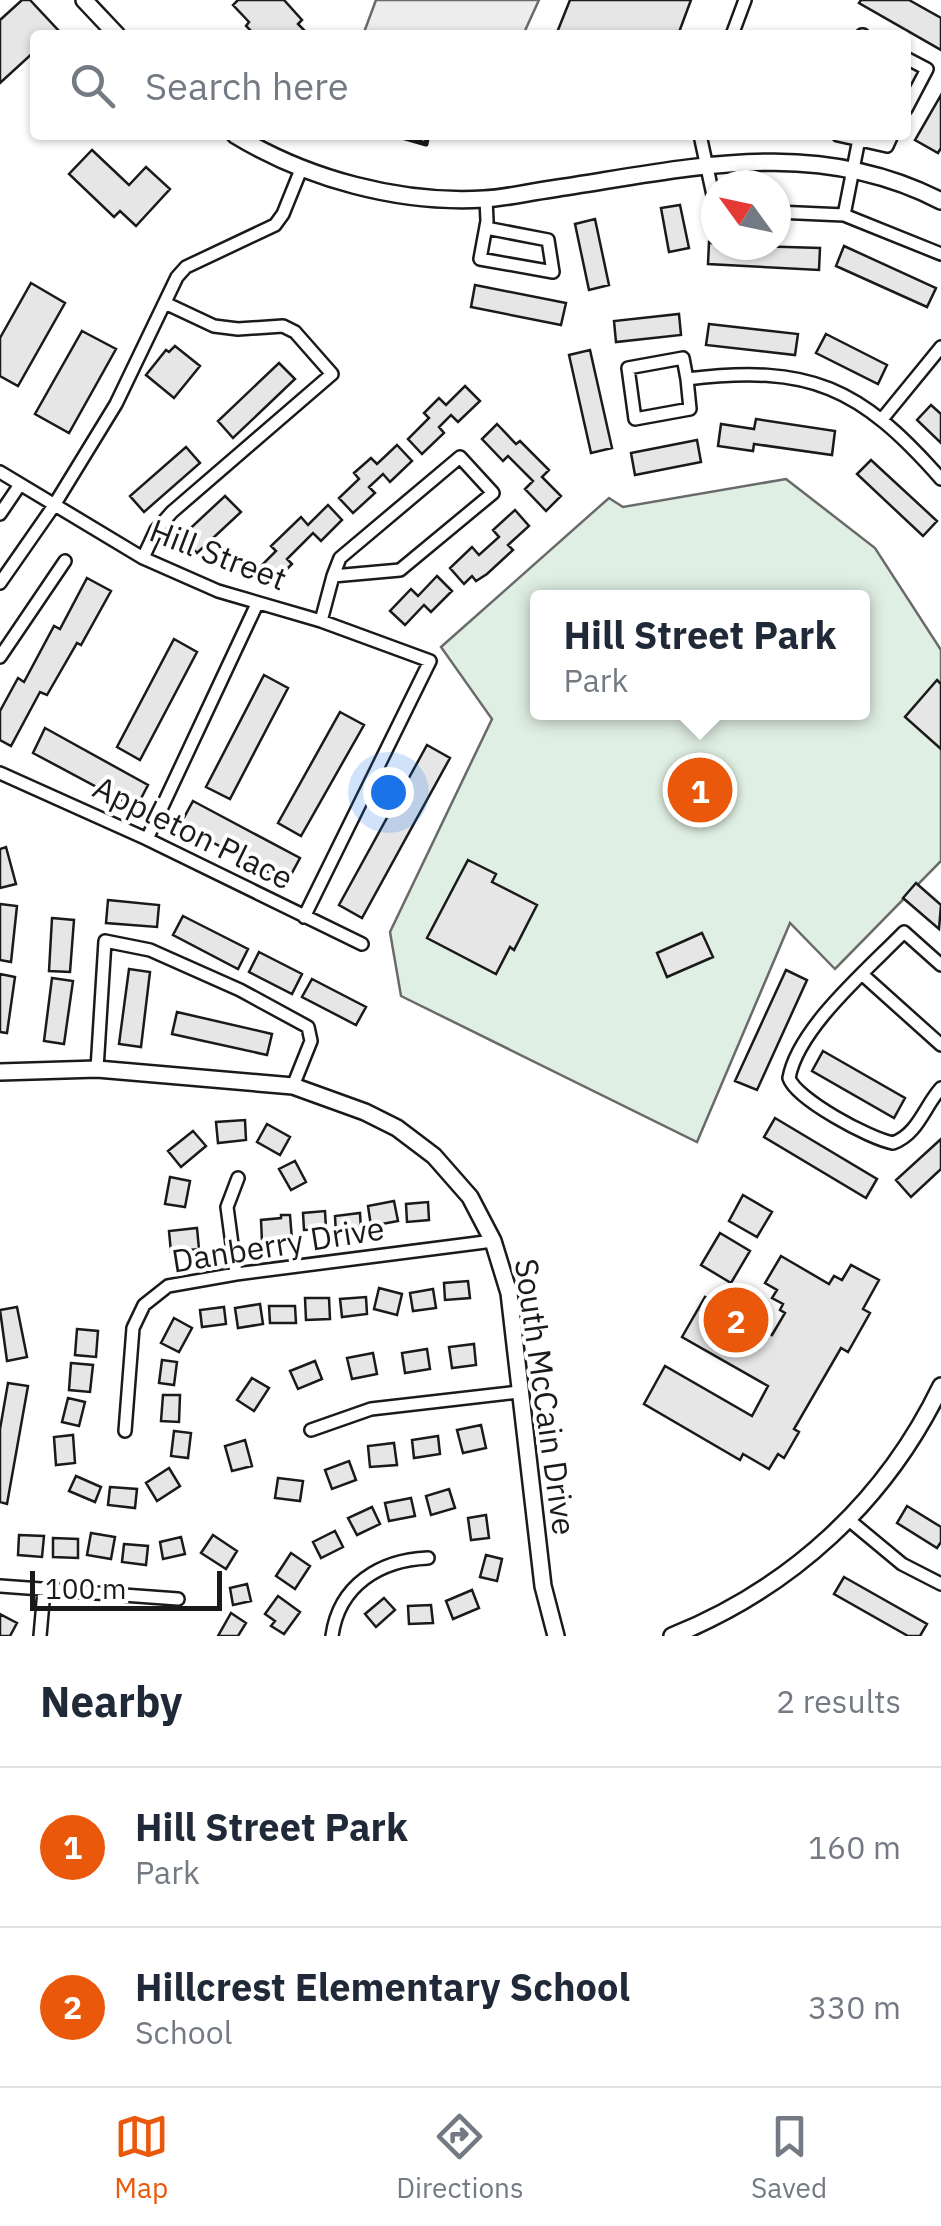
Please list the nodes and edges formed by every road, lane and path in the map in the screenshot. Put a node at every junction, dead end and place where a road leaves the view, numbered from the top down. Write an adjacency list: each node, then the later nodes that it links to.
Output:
1 (84, 0): 3 (street)
2 (745, 0): 4 (street)
3 (112, 30)
4 (734, 30)
5 (911, 61): 6 (street)
6 (911, 99)
7 (245, 140): 13 (street)
8 (701, 140): 12 (street)
9 (859, 140): 15 (street)
10 (863, 140): 11 (street)
11 (889, 140)
12 (708, 164): 14 (street); 15 (street); 16 (street)
13 (302, 167): 16 (street); 22 (street)
14 (709, 170)
15 (852, 171): 17 (street); 19 (street)
16 (486, 199): 20 (street)
17 (941, 201)
18 (791, 213): 19 (street)
19 (844, 215): 21 (street)
20 (486, 228): 20 (street)
21 (941, 254)
22 (164, 303): 29 (street); 31 (street)
23 (941, 347): 25 (street)
24 (687, 379): 24 (street); 25 (street)
25 (883, 418): 27 (street)
26 (0, 472): 28 (street, Hill Street)
27 (941, 479)
28 (19, 486): 29 (street, Hill Street); 30 (street)
29 (53, 506): 31 (street, Hill Street); 34 (street)
30 (0, 514)
31 (143, 558): 35 (street, Hill Street)
32 (65, 561): 37 (street)
33 (333, 576): 33 (street); 36 (street)
34 (0, 584)
35 (257, 604): 36 (street, Hill Street); 39 (street)
36 (322, 620): 40 (street, Hill Street)
37 (0, 656)
38 (0, 773): 39 (street, Appleton Place)
39 (147, 839): 40 (street, Appleton Place)
40 (304, 917): 41 (street, Appleton Place)
41 (362, 944)
42 (941, 966): 43 (street)
43 (863, 975): 44 (street); 48 (street)
44 (941, 1045)
45 (97, 1069): 46 (street, South McCain Drive); 47 (street, South McCain Drive); 47 (street)
46 (0, 1072)
47 (294, 1086): 50 (street, South McCain Drive)
48 (941, 1088)
49 (238, 1178): 51 (street)
50 (494, 1241): 51 (street, Danberry Drive); 53 (street, South McCain Drive)
51 (236, 1274): 56 (street, Danberry Drive)
52 (941, 1386): 54 (street)
53 (519, 1392): 55 (street); 66 (street, South McCain Drive)
54 (936, 1411): 57 (street)
55 (311, 1430)
56 (125, 1432)
57 (849, 1520): 59 (street); 63 (street)
58 (428, 1558): 65 (street)
59 (941, 1584)
60 (0, 1586): 61 (street)
61 (44, 1591): 62 (street); 64 (street)
62 (178, 1599)
63 (697, 1631): 67 (street)
64 (40, 1636)
65 (332, 1636)
66 (556, 1636)
67 (672, 1636)

